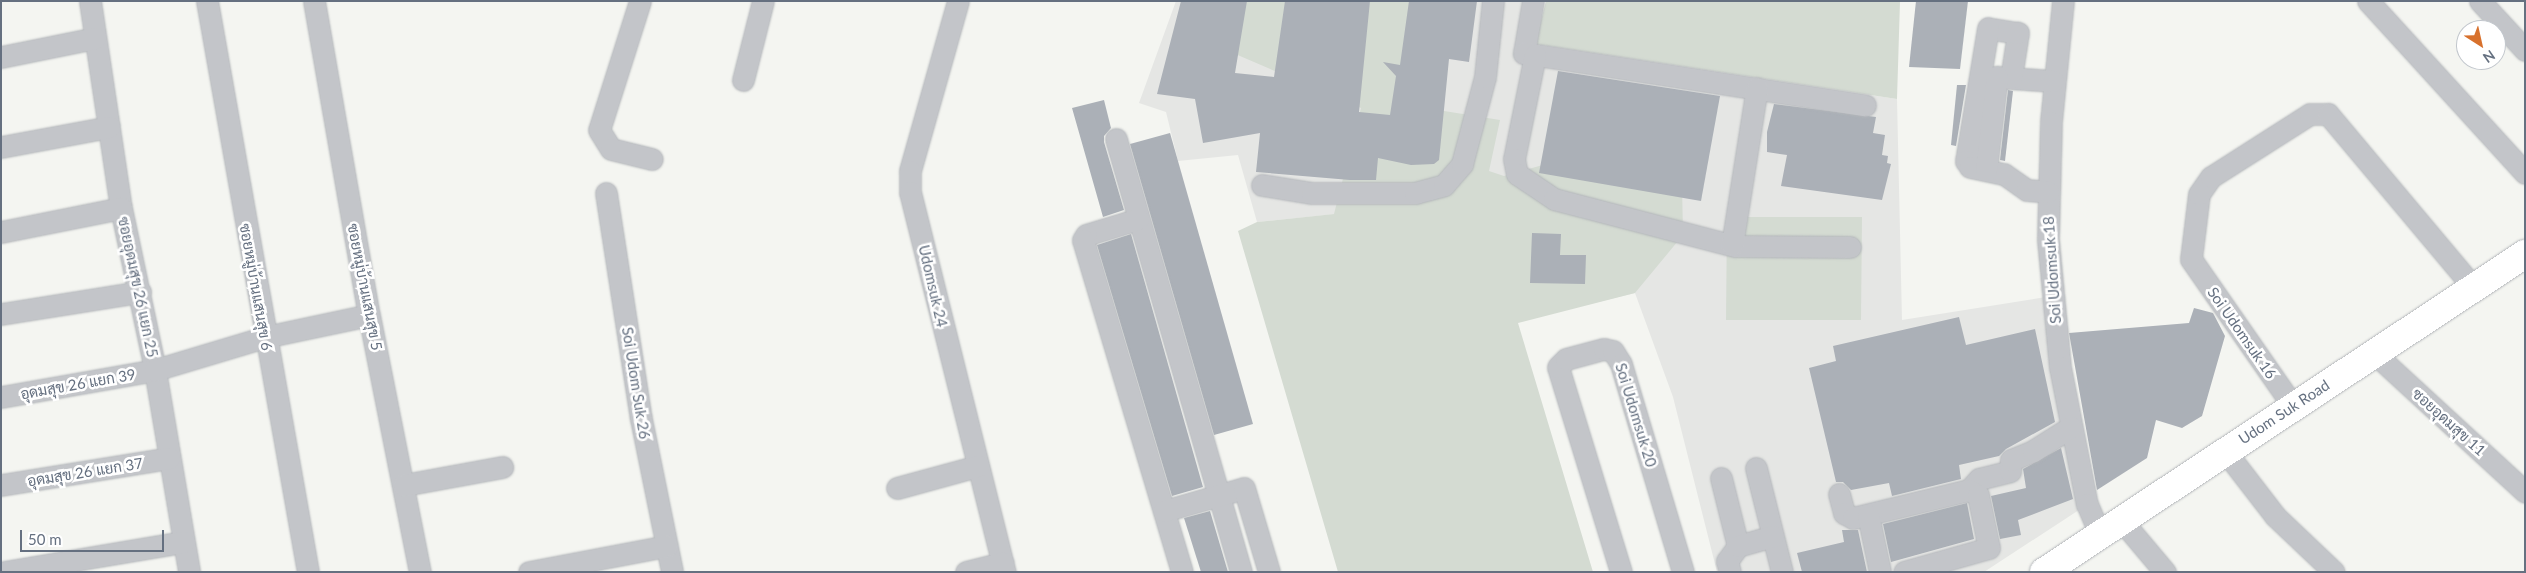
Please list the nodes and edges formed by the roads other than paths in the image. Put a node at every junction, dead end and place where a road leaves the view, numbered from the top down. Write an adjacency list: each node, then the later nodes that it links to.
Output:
1 (90, 1): 12 (street, ซอยอุดมสุข 26 แยก 25)
2 (207, 1): 38 (street, ซอยหมู่บ้านแสนสุข 6)
3 (314, 1): 37 (street, ซอยหมู่บ้านแสนสุข 5)
4 (640, 1): 23 (street)
5 (764, 1): 16 (street)
6 (958, 1): 46 (street, Udomsuk 24)
7 (1493, 1): 25 (street)
8 (1533, 1): 14 (street)
9 (2063, 1): 17 (street, Soi Udomsuk 18)
10 (2368, 1): 24 (street)
11 (2480, 1): 13 (street)
12 (95, 38): 15 (street); 20 (street, ซอยอุดมสุข 26 แยก 25)
13 (2525, 50)
14 (1530, 54): 18 (street); 31 (street)
15 (1, 57)
16 (743, 80)
17 (2054, 82): 26 (street, Soi Udomsuk 18); 26 (street)
18 (1757, 88): 19 (street); 31 (street)
19 (1865, 105)
20 (109, 127): 22 (street); 28 (street, ซอยอุดมสุข 26 แยก 25)
21 (1116, 139): 29 (street)
22 (1, 146)
23 (652, 159)
24 (2525, 173)
25 (1262, 185)
26 (2048, 192): 43 (street, Soi Udomsuk 18)
27 (606, 193): 62 (street, Soi Udom Suk 26)
28 (121, 208): 30 (street); 35 (street, ซอยอุดมสุข 26 แยก 25)
29 (1138, 219): 56 (street); 57 (street)
30 (1, 232)
31 (1732, 245): 32 (street)
32 (1850, 247)
33 (2525, 254): 34 (main road, Udom Suk Road)
34 (2474, 288): 39 (main road, Udom Suk Road); 42 (street, Soi Udomsuk 16)
35 (140, 292): 36 (street); 40 (street, ซอยอุดมสุข 26 แยก 25)
36 (1, 314)
37 (369, 315): 38 (street, อุดมสุข 26 แยก 39); 51 (street, ซอยหมู่บ้านแสนสุข 5)
38 (265, 337): 40 (street, อุดมสุข 26 แยก 39); 67 (street, ซอยหมู่บ้านแสนสุข 6)
39 (2374, 353): 42 (main road, Udom Suk Road); 54 (street, ซอยอุดมสุข 11)
40 (155, 370): 41 (street, อุดมสุข 26 แยก 39); 45 (street, ซอยอุดมสุข 26 แยก 25)
41 (1, 397)
42 (2293, 406): 44 (main road, Udom Suk Road)
43 (2072, 427): 53 (street); 59 (street, Soi Udomsuk 18)
44 (2225, 451): 59 (main road, Udom Suk Road); 83 (street)
45 (170, 458): 50 (street, อุดมสุข 26 แยก 37); 61 (street, ซอยอุดมสุข 26 แยก 25)
46 (978, 466): 52 (street); 64 (street, Udomsuk 24)
47 (502, 467): 51 (street)
48 (1756, 468): 60 (street)
49 (1721, 478): 63 (street)
50 (1, 485)
51 (404, 485): 68 (street, ซอยหมู่บ้านแสนสุข 5)
52 (896, 488)
53 (1969, 490): 58 (street); 80 (street)
54 (2525, 492)
55 (1839, 494): 58 (street)
56 (1219, 496): 57 (street); 73 (street); 74 (street)
57 (1164, 512): 72 (street)
58 (1868, 515): 79 (street)
59 (2111, 528): 81 (main road, Udom Suk Road); 82 (street, Soi Udomsuk 18)
60 (1773, 536): 63 (street); 78 (street)
61 (184, 542): 65 (street); 66 (street, ซอยอุดมสุข 26 แยก 25)
62 (667, 546): 69 (street); 70 (street, Soi Udom Suk 26)
63 (1738, 546): 77 (street)
64 (1004, 568): 71 (street)
65 (4, 572)
66 (189, 572)
67 (308, 572)
68 (420, 572)
69 (529, 572)
70 (672, 572)
71 (966, 572)
72 (1182, 572)
73 (1241, 572)
74 (1269, 572)
75 (1621, 572): 76 (street, Soi Udomsuk 20)
76 (1683, 572)
77 (1730, 572)
78 (1782, 572)
79 (1880, 572)
80 (1904, 572)
81 (2044, 572)
82 (2165, 572)
83 (2334, 572)

